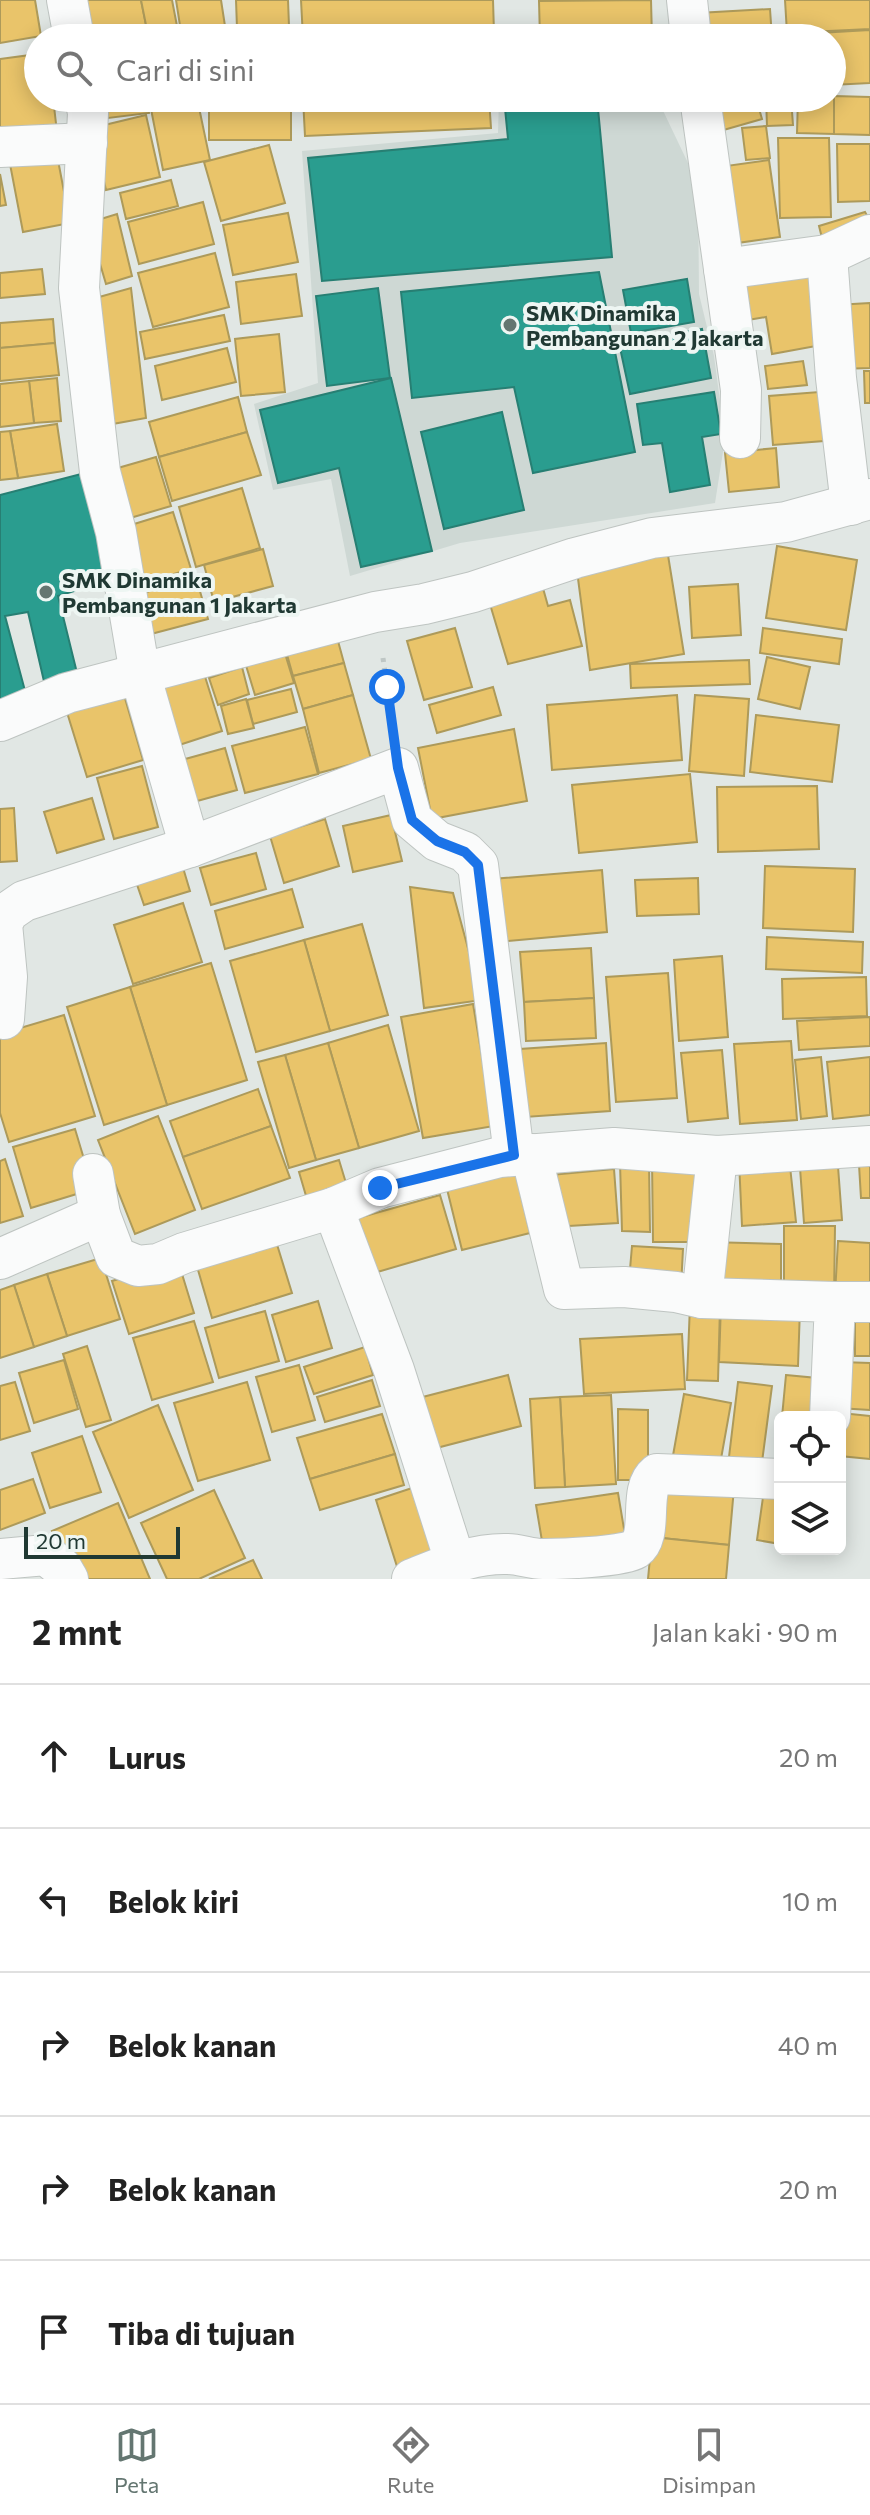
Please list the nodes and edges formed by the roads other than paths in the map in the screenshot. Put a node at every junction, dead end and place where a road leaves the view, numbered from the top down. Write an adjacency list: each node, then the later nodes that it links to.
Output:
1 (67, 0): 3 (street)
2 (687, 0): 4 (street)
3 (71, 24)
4 (690, 24)
5 (88, 112): 7 (street)
6 (702, 112): 11 (street)
7 (87, 143): 8 (street); 14 (street)
8 (0, 147)
9 (870, 235): 10 (street)
10 (827, 255): 11 (street); 13 (street)
11 (724, 269): 12 (street)
12 (740, 438)
13 (860, 502): 14 (street)
14 (140, 674): 15 (street); 16 (street)
15 (0, 721)
16 (190, 847): 17 (street); 19 (street)
17 (4, 1019)
18 (870, 1146): 20 (street)
19 (523, 1155): 20 (street); 22 (street); 25 (street)
20 (717, 1156): 25 (street)
21 (93, 1174): 23 (street)
22 (333, 1208): 23 (street); 30 (street)
23 (100, 1215): 24 (street)
24 (0, 1259)
25 (702, 1298): 26 (street)
26 (853, 1302): 27 (street)
27 (831, 1411)
28 (774, 1479): 30 (street)
29 (0, 1559): 31 (street)
30 (455, 1561): 32 (street)
31 (68, 1579)
32 (412, 1579)

